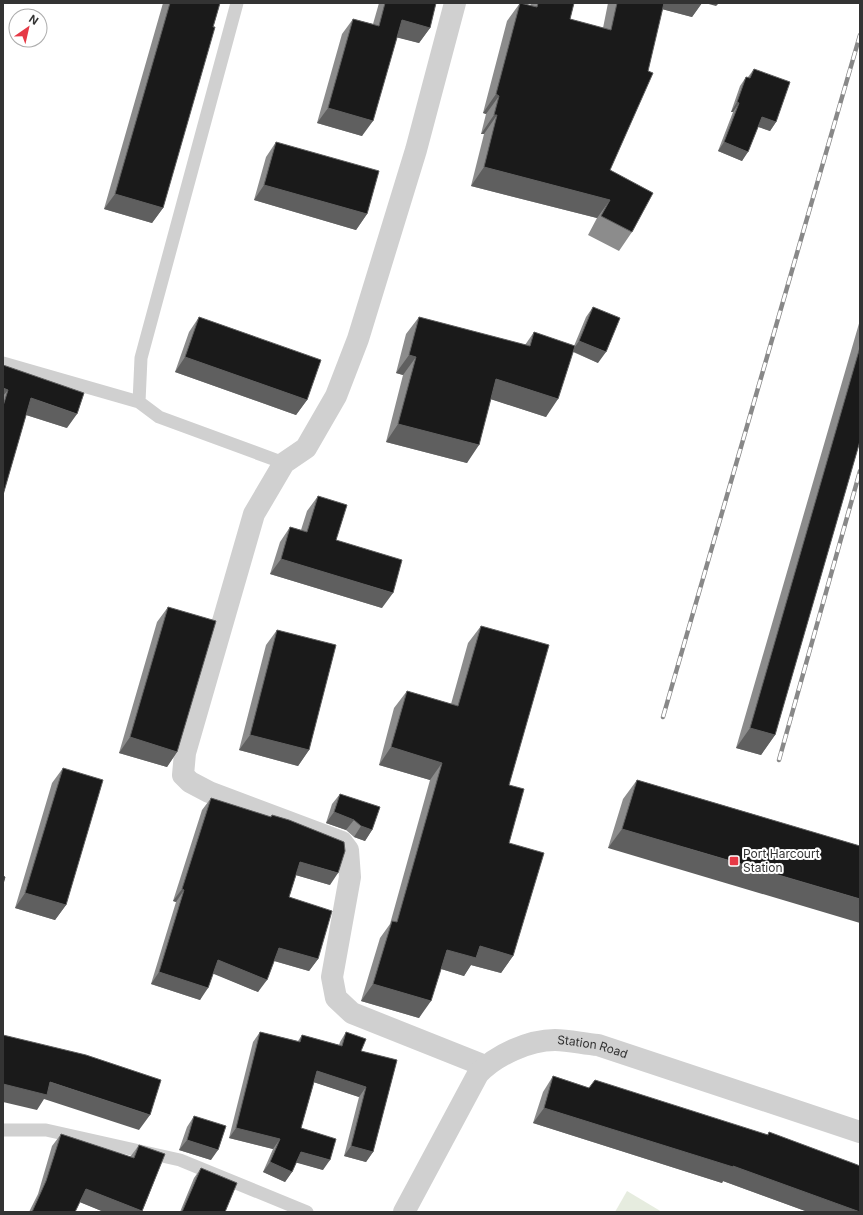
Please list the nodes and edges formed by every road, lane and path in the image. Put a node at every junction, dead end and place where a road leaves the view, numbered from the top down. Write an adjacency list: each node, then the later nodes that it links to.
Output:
1 (237, 3): 4 (lane)
2 (455, 3): 5 (street)
3 (3, 363): 4 (lane)
4 (139, 402): 5 (lane)
5 (284, 463): 6 (street)
6 (485, 1066): 8 (street, Station Road); 10 (street, Station Road)
7 (3, 1130): 9 (lane)
8 (860, 1132)
9 (307, 1212)
10 (404, 1212)

